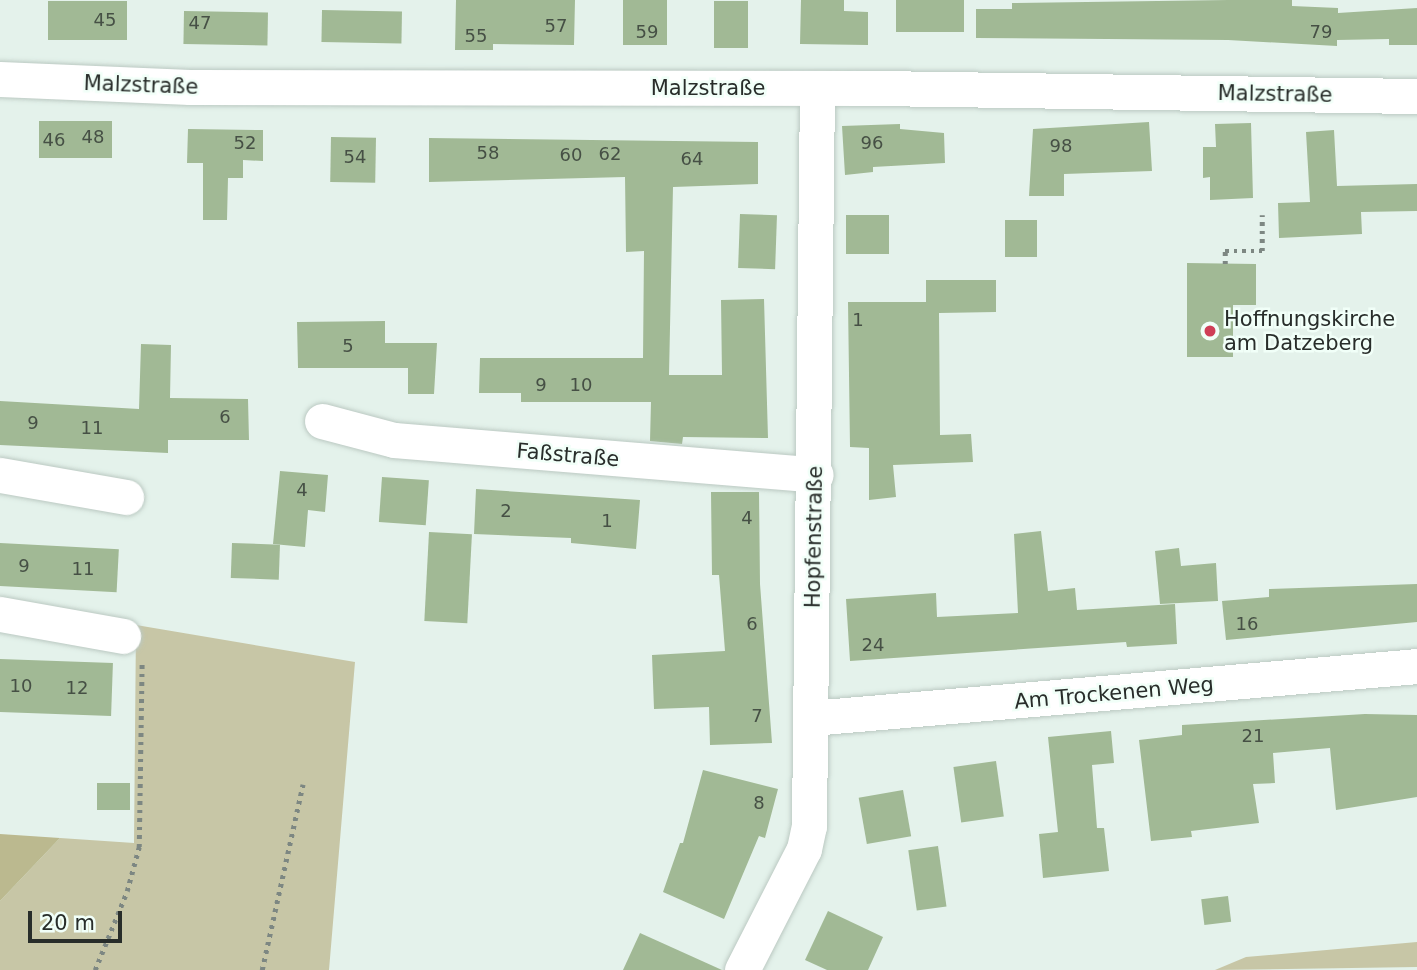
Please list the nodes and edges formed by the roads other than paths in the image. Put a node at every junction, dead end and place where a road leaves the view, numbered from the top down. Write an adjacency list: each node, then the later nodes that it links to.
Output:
1 (0, 79): 2 (street, Malzstraße)
2 (817, 88): 3 (street, Malzstraße); 6 (street, Hopfenstraße)
3 (1417, 96)
4 (322, 421): 6 (street, Faßstraße)
5 (0, 475): 7 (street)
6 (816, 475): 11 (street, Hopfenstraße)
7 (126, 498)
8 (0, 614): 9 (street)
9 (123, 636)
10 (1417, 666): 11 (street, Am Trockenen Weg)
11 (811, 718): 12 (street, Hopfenstraße)
12 (742, 970)

